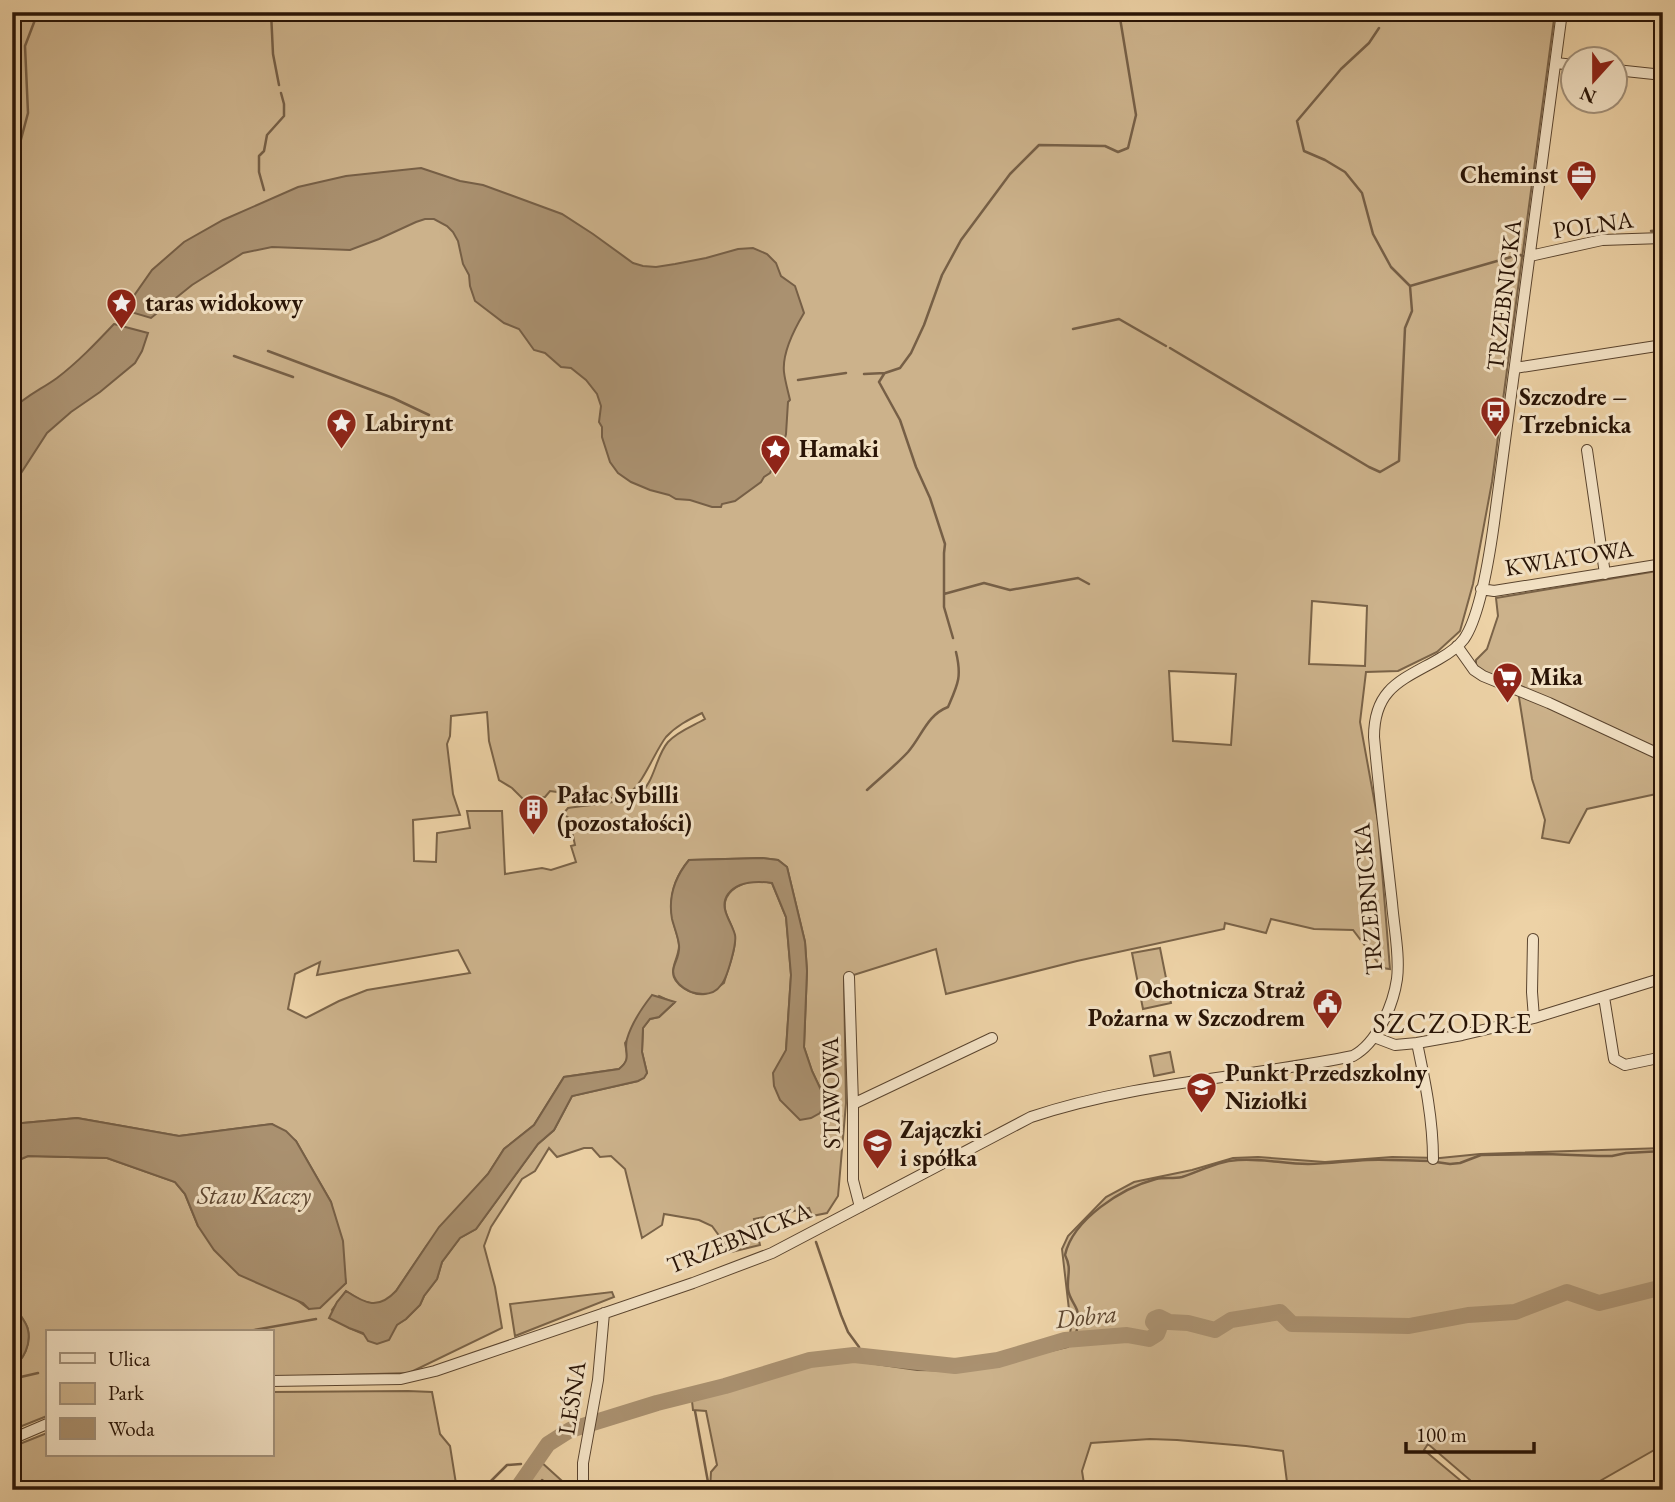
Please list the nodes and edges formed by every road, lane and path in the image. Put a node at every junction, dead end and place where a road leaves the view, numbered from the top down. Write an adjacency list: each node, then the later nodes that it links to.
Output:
1 (1562, 12): 2 (street, TRZEBNICKA)
2 (1556, 63): 3 (street); 7 (street, TRZEBNICKA)
3 (1560, 63)
4 (1630, 72): 5 (street)
5 (1663, 75)
6 (1663, 238): 7 (street, POLNA)
7 (1530, 256): 9 (street, TRZEBNICKA)
8 (1663, 345): 9 (street)
9 (1515, 368): 13 (street, TRZEBNICKA)
10 (1587, 450): 12 (street)
11 (1663, 564): 12 (street, KWIATOWA)
12 (1605, 574): 13 (street, KWIATOWA)
13 (1481, 589): 14 (street, TRZEBNICKA)
14 (1457, 646): 15 (street); 21 (street, TRZEBNICKA)
15 (1663, 756)
16 (1533, 939): 20 (street)
17 (849, 978): 25 (street, STAWOWA)
18 (1663, 978): 19 (street)
19 (1604, 997): 20 (street); 24 (street)
20 (1534, 1018): 23 (street)
21 (1374, 1037): 23 (street); 27 (street, TRZEBNICKA)
22 (992, 1038): 25 (street)
23 (1417, 1043): 26 (street)
24 (1663, 1057)
25 (853, 1104): 27 (street, STAWOWA)
26 (1433, 1158)
27 (860, 1207): 28 (street, TRZEBNICKA)
28 (604, 1313): 29 (street, TRZEBNICKA); 32 (street, LEŚNA)
29 (273, 1381)
30 (46, 1424): 31 (street)
31 (12, 1439)
32 (583, 1490)

